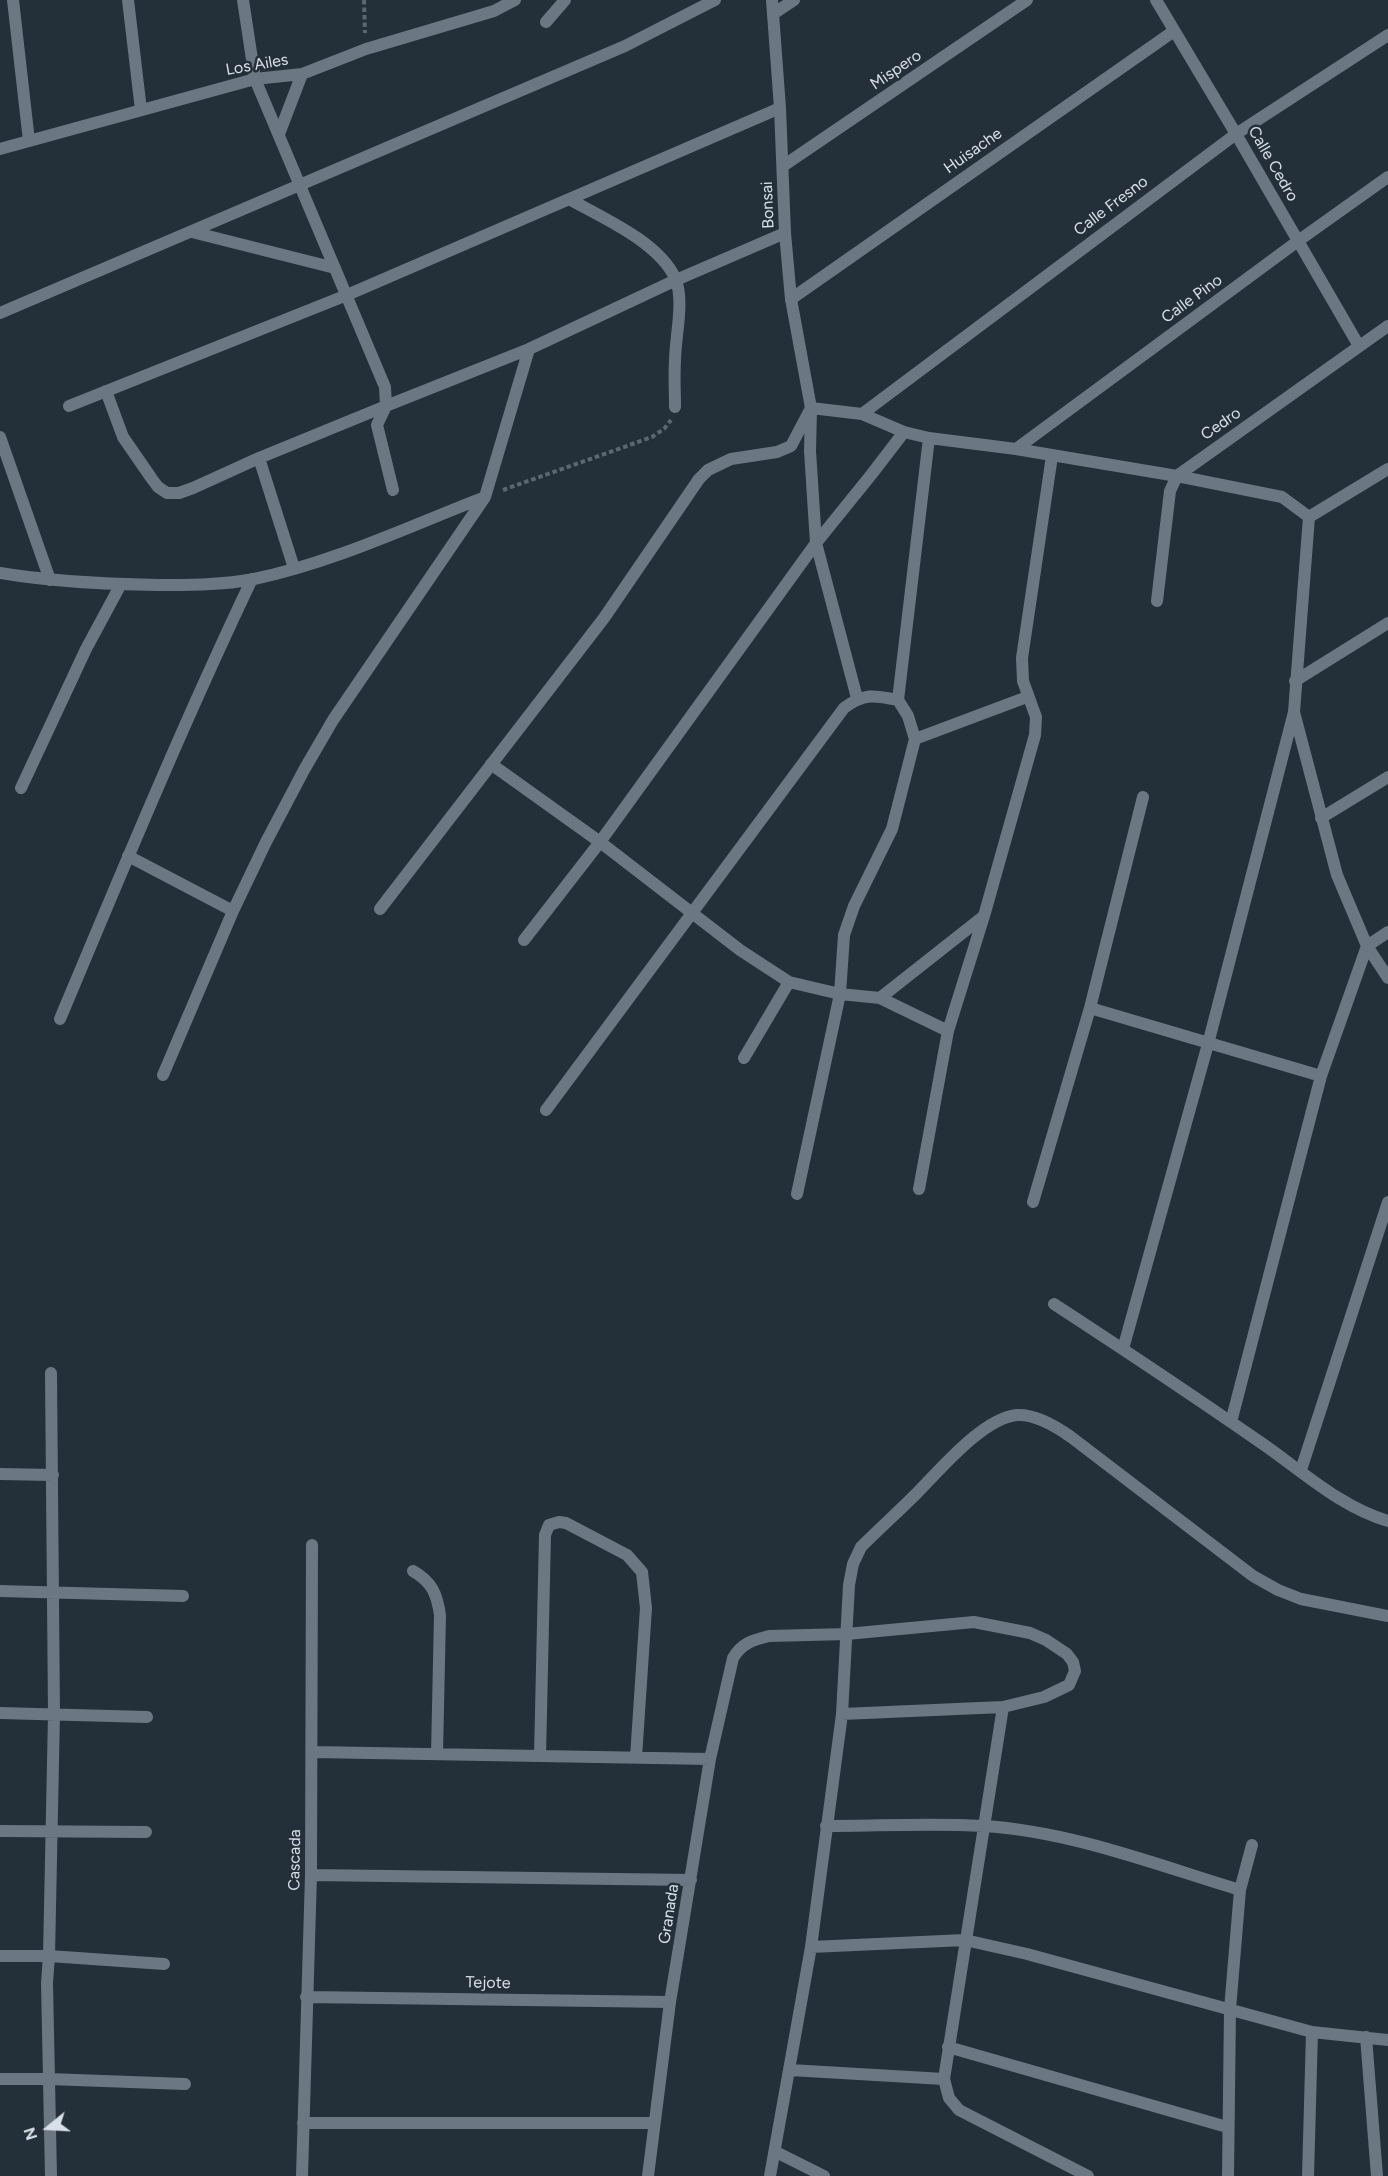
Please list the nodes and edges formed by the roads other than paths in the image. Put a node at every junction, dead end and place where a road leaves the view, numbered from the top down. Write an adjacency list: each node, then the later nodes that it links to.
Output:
1 (13, 0): 21 (street)
2 (128, 0): 18 (street)
3 (243, 0): 16 (street)
4 (515, 0): 15 (street, Los Ailes)
5 (566, 0): 12 (street)
6 (715, 0): 25 (street)
7 (772, 0): 11 (street, Bonsai)
8 (794, 0): 11 (street)
9 (1027, 0): 23 (street, Mispero)
10 (1156, 0): 13 (street, Calle Cedro)
11 (773, 14): 17 (street, Bonsai)
12 (546, 22)
13 (1174, 31): 20 (street, Calle Cedro); 33 (street, Huisache)
14 (1388, 35): 20 (street, Calle Fresno)
15 (302, 74): 16 (street, Los Ailes); 19 (street)
16 (255, 79): 18 (street, Los Ailes); 19 (street)
17 (780, 108): 23 (street, Bonsai); 26 (street)
18 (141, 110): 21 (street, Los Ailes)
19 (279, 134): 25 (street)
20 (1236, 134): 29 (street, Calle Cedro); 43 (street, Calle Fresno)
21 (29, 141): 22 (street, Los Ailes)
22 (0, 149)
23 (783, 166): 28 (street, Bonsai)
24 (1388, 177): 29 (street, Calle Pino)
25 (300, 186): 27 (street); 30 (street)
26 (569, 199): 31 (street); 32 (street)
27 (192, 232): 30 (street); 34 (street)
28 (785, 233): 31 (street); 33 (street, Bonsai)
29 (1298, 241): 36 (street, Calle Cedro); 47 (street, Calle Pino)
30 (335, 268): 32 (street)
31 (676, 280): 37 (street); 41 (street)
32 (347, 295): 38 (street); 40 (street)
33 (791, 299): 42 (street, Bonsai)
34 (0, 313)
35 (1388, 326): 36 (street, Cedro)
36 (1359, 346): 51 (street, Cedro)
37 (529, 349): 40 (street); 53 (street)
38 (106, 391): 39 (street); 49 (street)
39 (69, 406)
40 (386, 406): 49 (street); 52 (street)
41 (675, 407)
42 (811, 408): 43 (street); 55 (street, Bonsai); 69 (street)
43 (862, 414): 44 (street)
44 (903, 432): 46 (street); 55 (street)
45 (0, 437): 59 (street)
46 (929, 438): 47 (street); 66 (street)
47 (1016, 449): 48 (street)
48 (1052, 456): 51 (street); 64 (street)
49 (259, 458): 56 (street)
50 (1388, 470): 54 (street)
51 (1177, 476): 54 (street); 61 (street)
52 (393, 490)
53 (485, 496): 56 (street); 77 (street)
54 (1309, 517): 63 (street)
55 (816, 543): 65 (street, Bonsai); 74 (street)
56 (294, 568): 58 (street)
57 (0, 573): 59 (street)
58 (252, 579): 60 (street); 75 (street)
59 (50, 580): 60 (street)
60 (122, 584): 71 (street)
61 (1157, 601)
62 (1388, 623): 63 (street)
63 (1295, 681): 67 (street)
64 (1027, 697): 68 (street); 79 (street)
65 (857, 698): 66 (street); 78 (street)
66 (898, 700): 68 (street)
67 (1294, 712): 73 (street); 90 (street)
68 (915, 739): 85 (street)
69 (491, 764): 74 (street); 76 (street)
70 (1388, 777): 73 (street)
71 (21, 788)
72 (1143, 797): 87 (street)
73 (1321, 818): 82 (street)
74 (600, 842): 78 (street); 81 (street)
75 (128, 856): 77 (street); 88 (street)
76 (380, 909)
77 (233, 911): 92 (street)
78 (692, 912): 84 (street); 94 (street)
79 (984, 916): 86 (street); 89 (street)
80 (1388, 932): 82 (street)
81 (524, 940)
82 (1367, 946): 83 (street); 93 (street)
83 (1388, 978)
84 (789, 982): 85 (street); 91 (street)
85 (840, 994): 86 (street); 96 (street)
86 (880, 998): 89 (street)
87 (1090, 1008): 90 (street); 97 (street)
88 (60, 1019)
89 (948, 1031): 95 (street)
90 (1208, 1044): 93 (street); 100 (street)
91 (744, 1058)
92 (163, 1075)
93 (1322, 1076): 102 (street)
94 (546, 1110)
95 (919, 1189)
96 (797, 1194)
97 (1033, 1202)
98 (1388, 1202): 103 (street)
99 (1054, 1304): 100 (street)
100 (1124, 1349): 102 (street)
101 (51, 1373): 105 (street)
102 (1231, 1422): 103 (street)
103 (1301, 1470): 106 (street)
104 (0, 1473): 105 (street)
105 (53, 1476): 110 (street)
106 (1388, 1521)
107 (312, 1545): 119 (street, Cascada)
108 (413, 1571): 120 (street)
109 (0, 1592): 110 (street)
110 (53, 1592): 111 (street); 116 (street)
111 (183, 1596)
112 (1388, 1616): 113 (street)
113 (847, 1634): 114 (street); 117 (street); 123 (street, Granada)
114 (1003, 1707): 117 (street); 125 (street)
115 (0, 1713): 116 (street)
116 (54, 1714): 118 (street); 127 (street)
117 (842, 1714): 124 (street)
118 (147, 1717)
119 (313, 1752): 120 (street); 130 (street, Cascada)
120 (437, 1754): 121 (street)
121 (540, 1756): 122 (street); 122 (street)
122 (636, 1757): 123 (street)
123 (710, 1759): 131 (street, Granada)
124 (826, 1826): 125 (street); 134 (street)
125 (983, 1826): 132 (street); 133 (street)
126 (0, 1831): 127 (street)
127 (52, 1831): 128 (street); 136 (street)
128 (146, 1832)
129 (1252, 1845): 132 (street)
130 (311, 1875): 131 (street); 138 (street, Cascada)
131 (691, 1880): 139 (street, Granada)
132 (1240, 1890): 140 (street)
133 (965, 1940): 134 (street); 140 (street); 144 (street)
134 (811, 1947): 145 (street)
135 (0, 1956): 136 (street)
136 (49, 1956): 137 (street); 147 (street)
137 (164, 1964)
138 (306, 1997): 139 (street, Tejote); 150 (street, Cascada)
139 (670, 2002): 151 (street, Granada)
140 (1230, 2008): 141 (street); 152 (street)
141 (1312, 2032): 142 (street); 161 (street)
142 (1366, 2037): 143 (street); 162 (street)
143 (1388, 2040)
144 (948, 2047): 148 (street); 152 (street)
145 (790, 2070): 148 (street); 153 (street)
146 (0, 2079): 147 (street)
147 (49, 2079): 149 (street); 154 (street)
148 (944, 2079): 159 (street)
149 (185, 2084)
150 (303, 2123): 151 (street); 155 (street, Cascada)
151 (653, 2123): 156 (street, Granada)
152 (1227, 2127): 160 (street)
153 (776, 2152): 157 (street); 158 (street)
154 (51, 2176)
155 (302, 2176)
156 (648, 2176)
157 (770, 2176)
158 (824, 2176)
159 (1088, 2176)
160 (1228, 2176)
161 (1308, 2176)
162 (1377, 2176)

